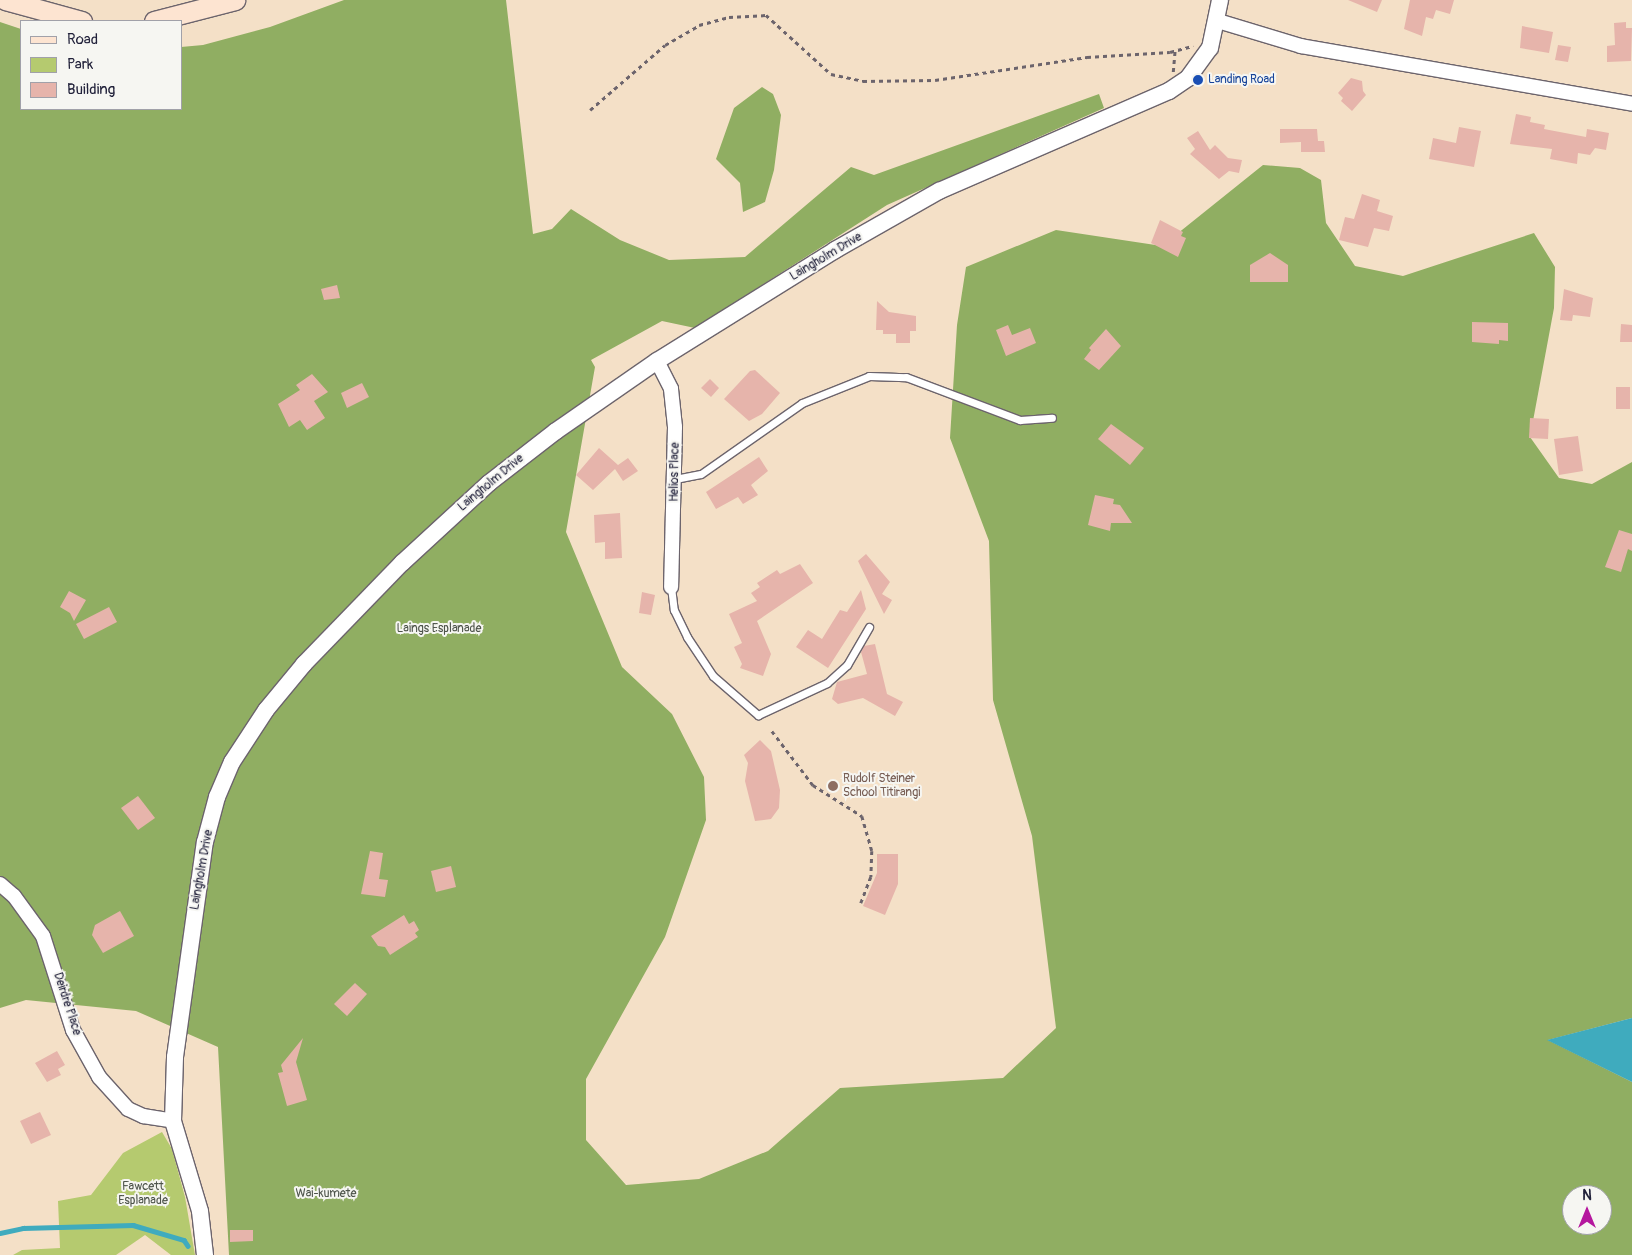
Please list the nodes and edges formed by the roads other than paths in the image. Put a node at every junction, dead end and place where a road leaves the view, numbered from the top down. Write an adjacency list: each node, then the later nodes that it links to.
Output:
1 (5, 0): 4 (main road)
2 (235, 0): 5 (main road)
3 (1217, 8): 6 (street); 7 (street, Laingholm Drive)
4 (78, 20)
5 (158, 20)
6 (1632, 104)
7 (657, 361): 9 (street, Helios Place); 13 (street, Laingholm Drive)
8 (1052, 418): 9 (lane)
9 (675, 479): 10 (street, Helios Place)
10 (671, 587): 11 (lane)
11 (869, 627)
12 (0, 884): 13 (street, Deirdre Place)
13 (172, 1121): 14 (street, Laingholm Drive)
14 (204, 1255)

